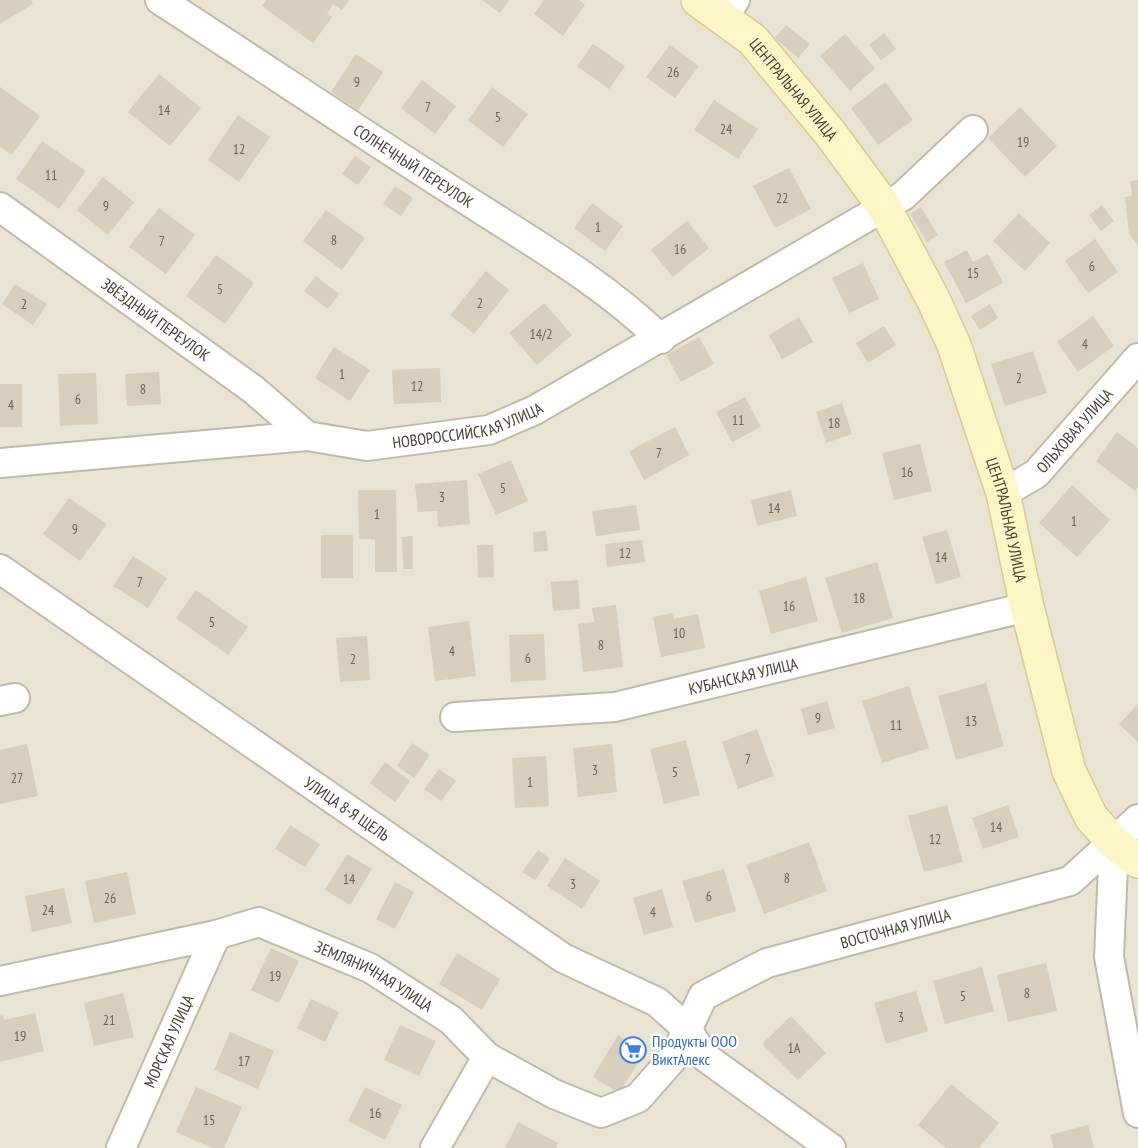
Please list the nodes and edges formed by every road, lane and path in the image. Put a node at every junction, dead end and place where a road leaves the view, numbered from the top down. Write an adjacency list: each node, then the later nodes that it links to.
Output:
1 (160, 0): 6 (street, СОЛНЕЧНЫЙ ПЕРЕУЛОК)
2 (718, 6): 4 (street, ЦЕНТРАЛЬНАЯ УЛИЦА)
3 (973, 130): 4 (street, НОВОРОССИЙСКАЯ УЛИЦА)
4 (883, 205): 6 (street, НОВОРОССИЙСКАЯ УЛИЦА); 10 (street, ЦЕНТРАЛЬНАЯ УЛИЦА)
5 (0, 207): 8 (street, ЗВЁЗДНЫЙ ПЕРЕУЛОК)
6 (661, 339): 8 (street, НОВОРОССИЙСКАЯ УЛИЦА)
7 (1138, 358): 10 (street, ОЛЬХОВАЯ УЛИЦА)
8 (307, 436): 9 (street, НОВОРОССИЙСКАЯ УЛИЦА)
9 (0, 463)
10 (1003, 493): 12 (street, ЦЕНТРАЛЬНАЯ УЛИЦА)
11 (6, 573): 18 (street, УЛИЦА 8-Я ЩЕЛЬ)
12 (1027, 607): 13 (street, КУБАНСКАЯ УЛИЦА); 15 (street, ЦЕНТРАЛЬНАЯ УЛИЦА)
13 (455, 717)
14 (1138, 819): 15 (street, ВОСТОЧНАЯ УЛИЦА)
15 (1126, 852): 18 (street, ВОСТОЧНАЯ УЛИЦА); 20 (street)
16 (216, 935): 17 (street, ЗЕМЛЯНИЧНАЯ УЛИЦА); 19 (street, ЗЕМЛЯНИЧНАЯ УЛИЦА); 21 (street, МОРСКАЯ УЛИЦА)
17 (0, 981)
18 (686, 1029): 19 (street, ЗЕМЛЯНИЧНАЯ УЛИЦА); 23 (street, УЛИЦА 8-Я ЩЕЛЬ)
19 (487, 1057): 22 (street)
20 (1138, 1113)
21 (121, 1148)
22 (435, 1148)
23 (831, 1148)

